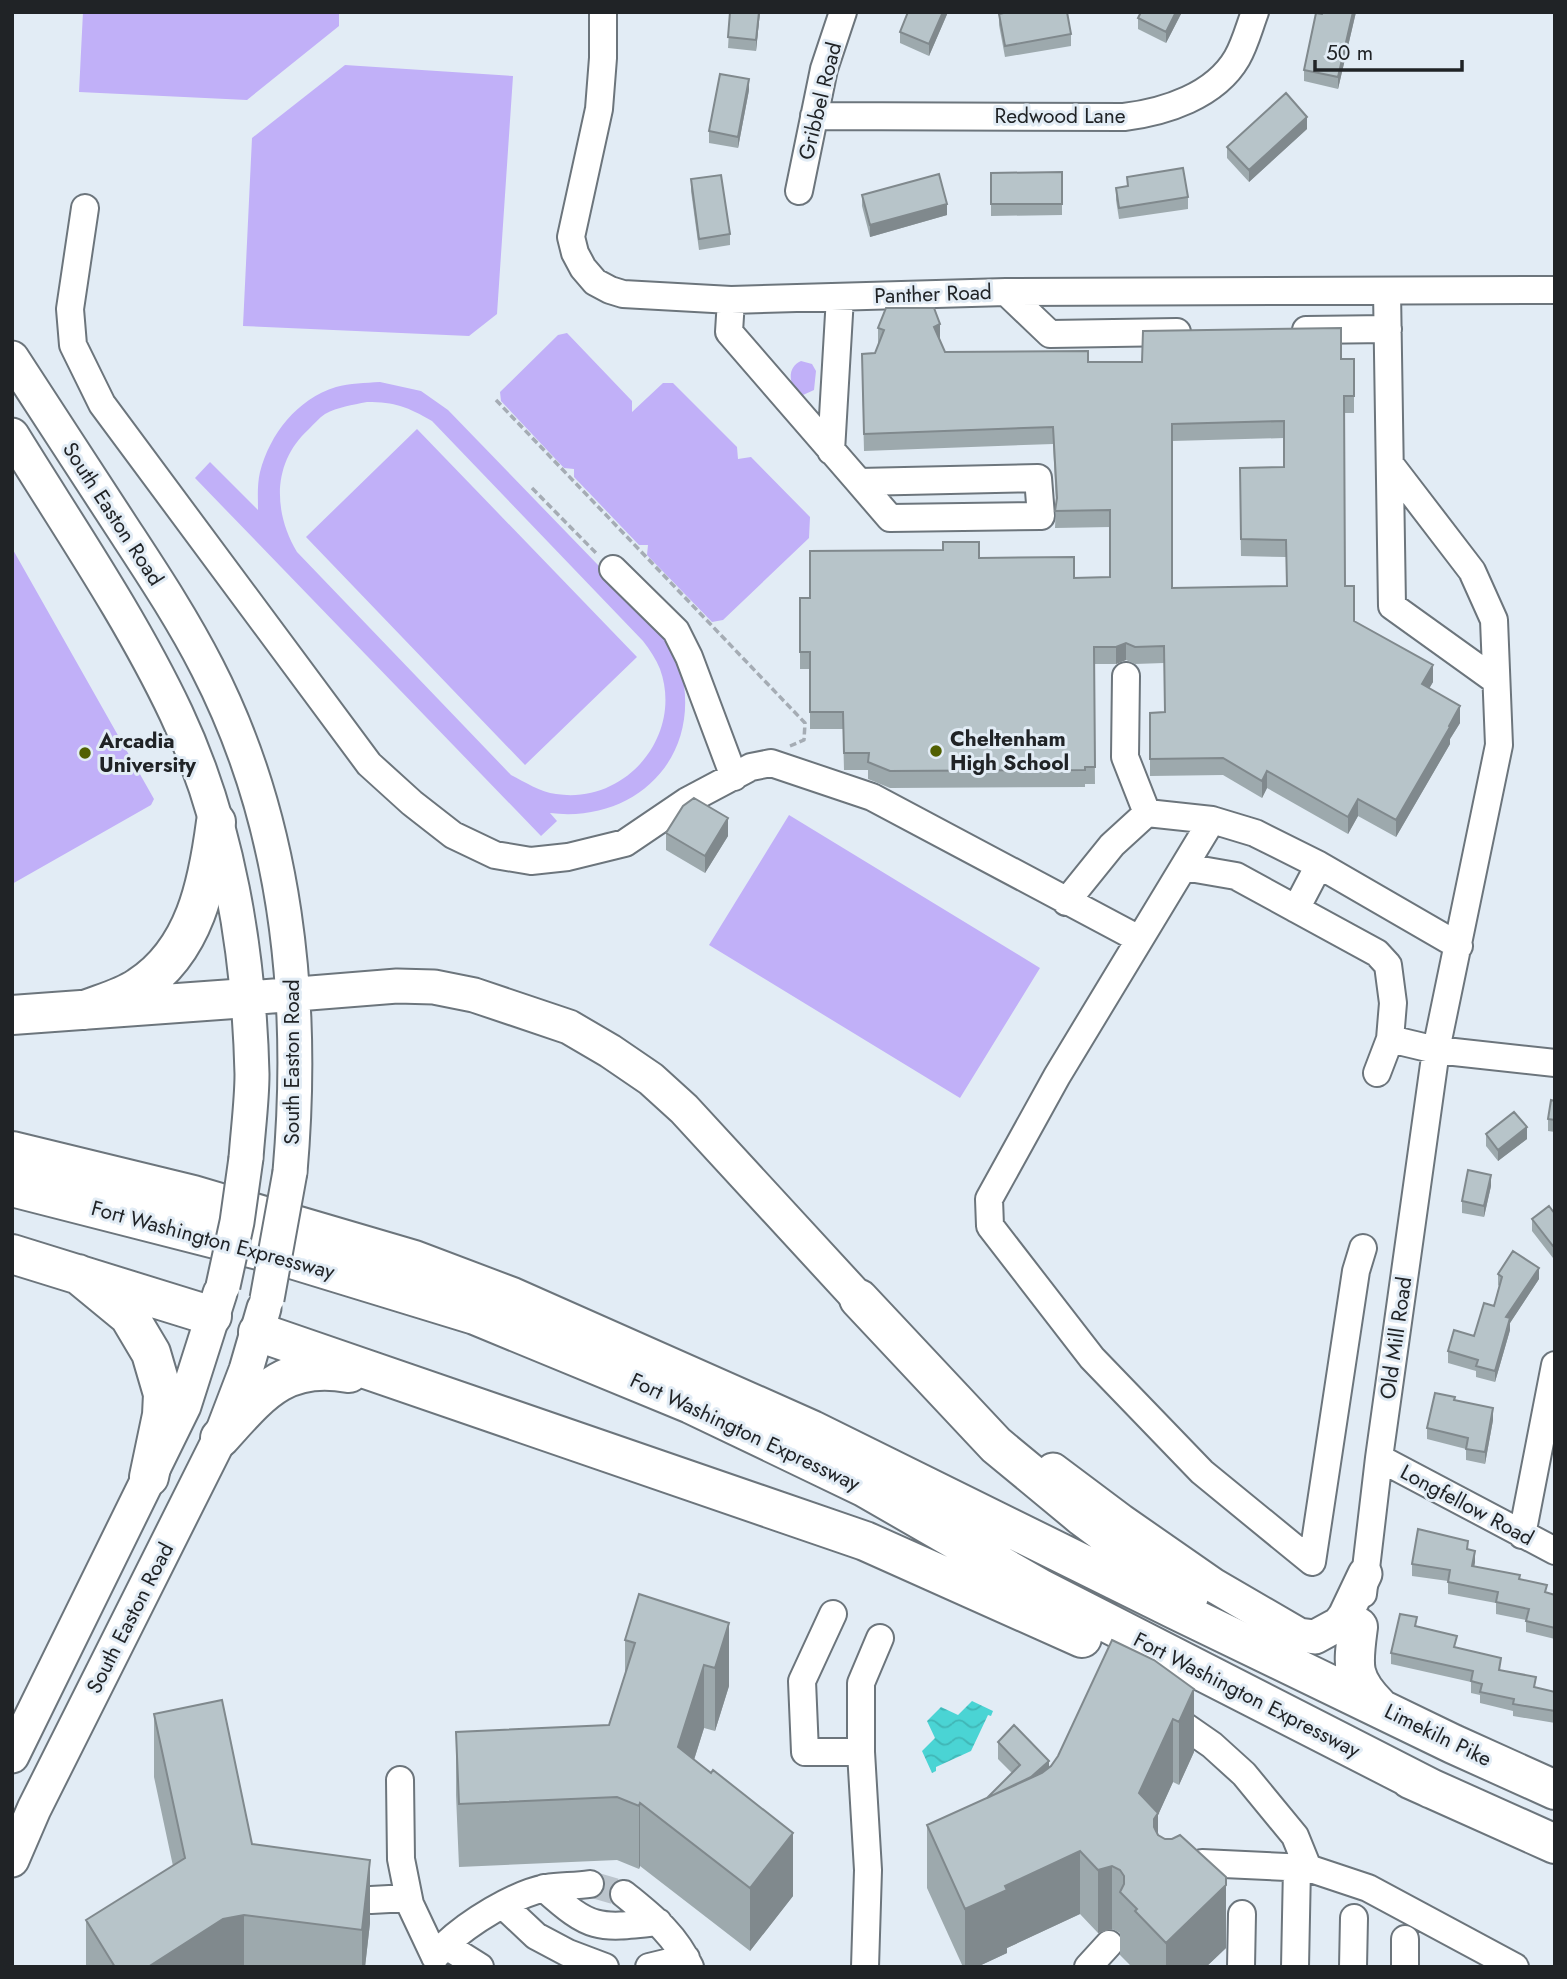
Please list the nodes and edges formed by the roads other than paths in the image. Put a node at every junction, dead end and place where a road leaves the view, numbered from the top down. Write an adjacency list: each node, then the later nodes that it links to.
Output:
1 (603, 12): 11 (street, Panther Road)
2 (843, 12): 4 (street, Gribbel Road)
3 (1255, 12): 4 (street, Redwood Lane)
4 (814, 116): 5 (street, Gribbel Road)
5 (799, 191)
6 (85, 208): 23 (street)
7 (1555, 290): 8 (street, Panther Road)
8 (1387, 291): 9 (street, Panther Road); 12 (street)
9 (1006, 292): 10 (street, Panther Road); 14 (street)
10 (841, 297): 11 (street, Panther Road); 17 (street)
11 (731, 300): 17 (street)
12 (1388, 329): 13 (street); 18 (street)
13 (1281, 330)
14 (1200, 331)
15 (12, 358): 33 (main road, South Easton Road)
16 (12, 435): 26 (main road, South Easton Road)
17 (831, 451): 19 (street)
18 (1390, 464): 22 (street, Old Mill Road); 22 (street)
19 (859, 482): 19 (street)
20 (613, 569): 23 (street)
21 (1126, 676): 24 (street)
22 (1495, 680): 32 (street, Old Mill Road)
23 (744, 771): 29 (street)
24 (1147, 813): 25 (street); 29 (street)
25 (1212, 820): 27 (street); 28 (street)
26 (216, 822): 34 (main road, South Easton Road); 35 (highway)
27 (1320, 865): 30 (street); 32 (street)
28 (1184, 867): 30 (street); 31 (street)
29 (1066, 902): 31 (street)
30 (1296, 909): 37 (street)
31 (1139, 939): 43 (street)
32 (1459, 946): 38 (street, Old Mill Road)
33 (294, 994): 34 (main road); 46 (main road); 48 (main road, South Easton Road, bridge)
34 (247, 998): 35 (highway); 47 (main road, South Easton Road, bridge)
35 (85, 1010): 36 (highway)
36 (12, 1015)
37 (1390, 1039): 38 (street); 40 (street)
38 (1436, 1050): 39 (street); 52 (street, Old Mill Road)
39 (1555, 1063)
40 (1377, 1073)
41 (12, 1151): 60 (highway, Fort Washington Expressway)
42 (12, 1187): 66 (highway, Fort Washington Expressway)
43 (1363, 1248)
44 (12, 1254): 45 (highway)
45 (78, 1273): 47 (highway); 53 (highway)
46 (859, 1299): 56 (main road); 60 (highway)
47 (217, 1301): 48 (main road); 53 (main road, South Easton Road)
48 (262, 1316): 50 (highway); 51 (main road, South Easton Road)
49 (1555, 1365): 54 (street)
50 (405, 1382): 51 (highway); 66 (highway)
51 (220, 1438): 69 (main road, South Easton Road)
52 (1379, 1458): 54 (street, Longfellow Road); 56 (street, Old Mill Road)
53 (149, 1478): 64 (main road, South Easton Road)
54 (1522, 1535): 55 (street, Longfellow Road)
55 (1555, 1551)
56 (1365, 1574): 58 (street, Old Mill Road)
57 (832, 1614): 63 (street)
58 (1358, 1628): 61 (highway)
59 (880, 1638): 63 (street)
60 (1322, 1678): 61 (highway, Limekiln Pike)
61 (1378, 1706): 67 (highway, Limekiln Pike)
62 (1166, 1713): 70 (street)
63 (861, 1752): 89 (street)
64 (12, 1756)
65 (400, 1780): 75 (street)
66 (1432, 1789): 68 (highway)
67 (1555, 1790)
68 (1555, 1844)
69 (12, 1860)
70 (1303, 1867): 72 (street); 83 (street); 92 (street)
71 (590, 1884): 73 (street)
72 (1169, 1887)
73 (544, 1888): 77 (street); 80 (street)
74 (624, 1894): 80 (street)
75 (408, 1898): 76 (street); 84 (street)
76 (372, 1900)
77 (503, 1905): 84 (street); 87 (street)
78 (1242, 1914): 91 (street)
79 (1354, 1918): 93 (street)
80 (658, 1922): 85 (street)
81 (1405, 1939): 94 (street)
82 (1109, 1944): 90 (street)
83 (1471, 1955): 95 (street)
84 (436, 1956): 86 (street)
85 (688, 1962): 88 (street)
86 (480, 1967)
87 (606, 1967)
88 (649, 1967)
89 (865, 1967)
90 (1088, 1967)
91 (1241, 1967)
92 (1294, 1967)
93 (1353, 1967)
94 (1405, 1967)
95 (1515, 1967)

